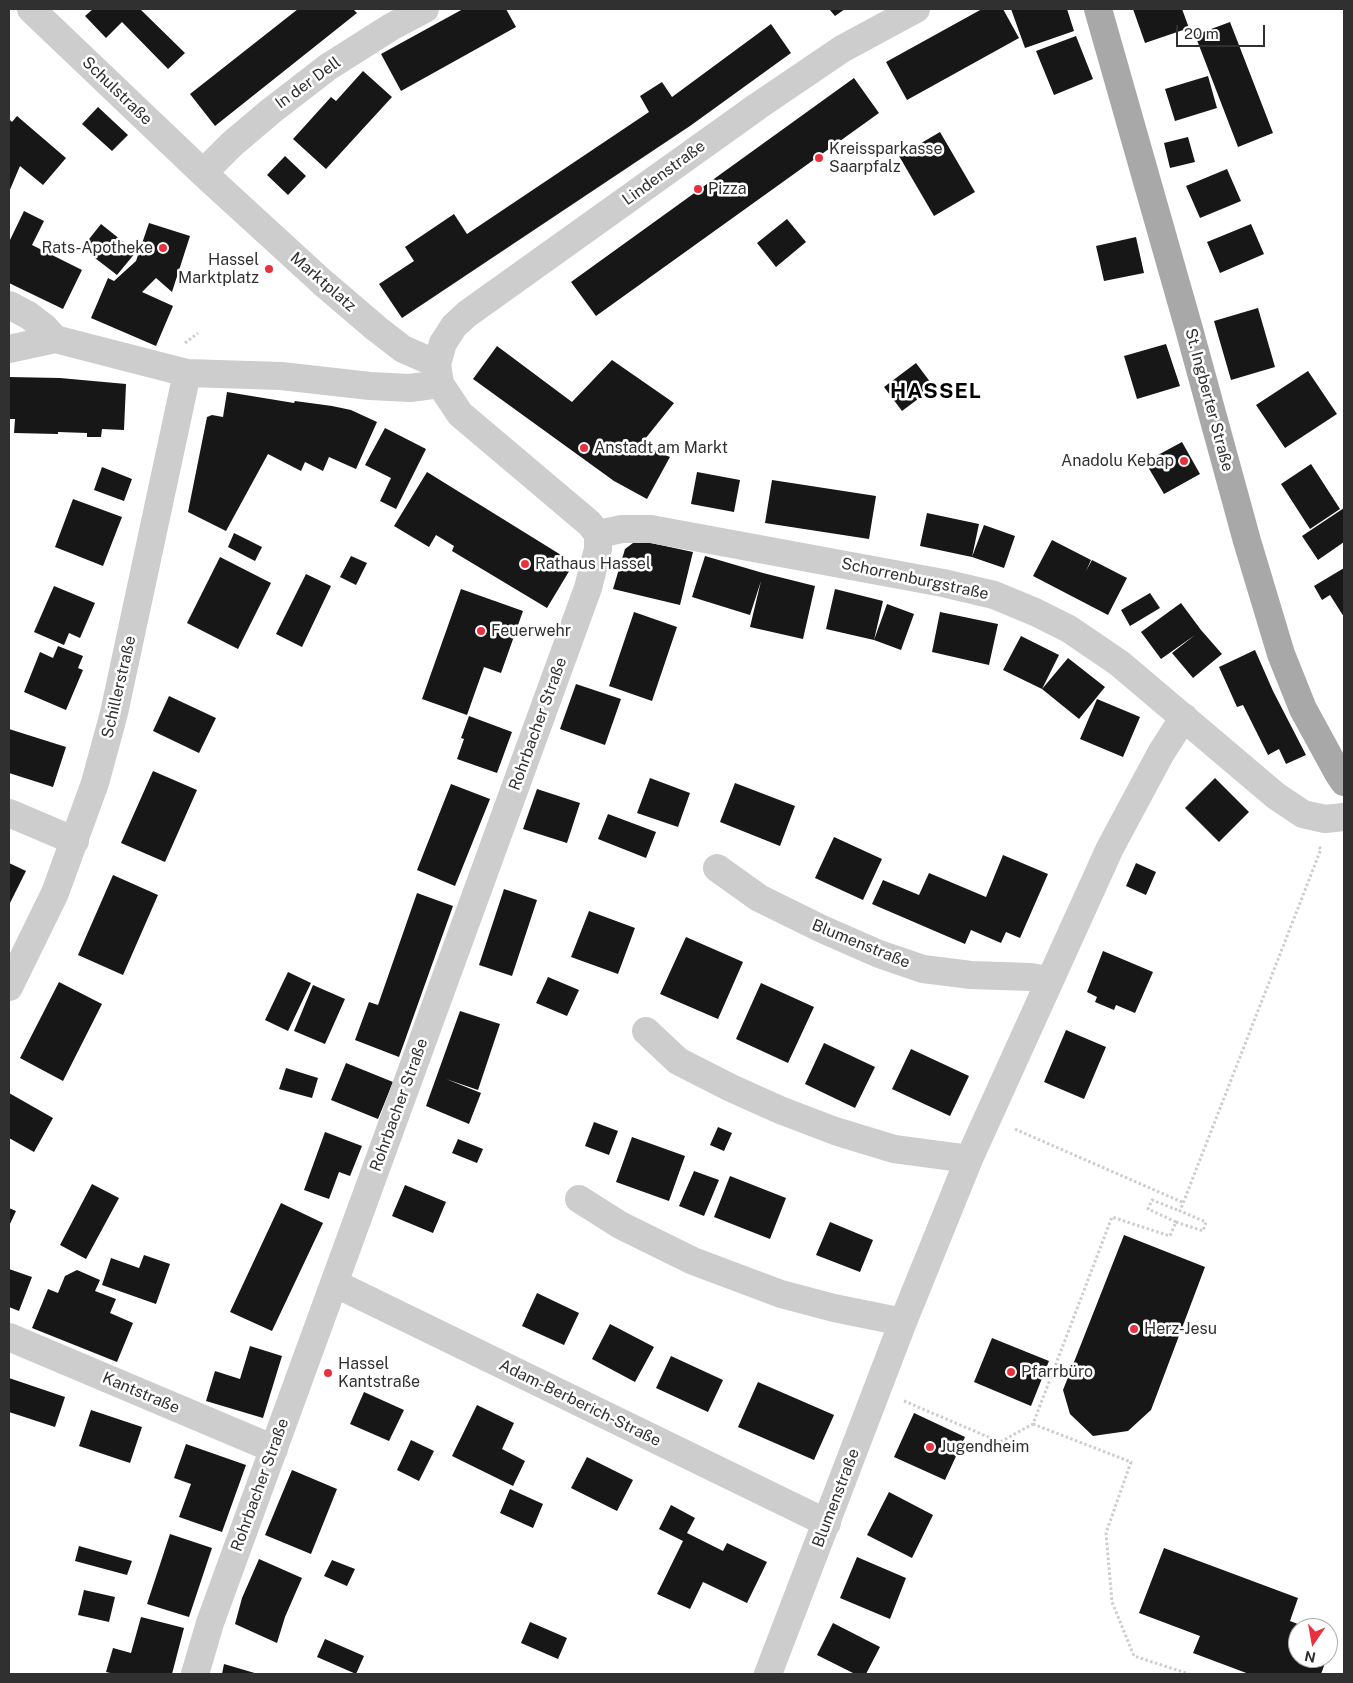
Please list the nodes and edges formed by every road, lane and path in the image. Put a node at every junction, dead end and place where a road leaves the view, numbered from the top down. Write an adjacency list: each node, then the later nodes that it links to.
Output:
1 (31, 9): 5 (street, Schulstraße)
2 (425, 9): 5 (street, In der Dell)
3 (916, 9): 10 (street, Lindenstraße)
4 (1098, 9): 13 (main road, St. Ingberter Straße)
5 (202, 173): 10 (street, Marktplatz)
6 (9, 305): 7 (street)
7 (54, 339): 8 (street); 9 (street)
8 (9, 349)
9 (187, 373): 10 (street); 17 (street, Schillerstraße)
10 (438, 374): 11 (street)
11 (598, 534): 12 (street, Schorrenburgstraße); 28 (street, Rohrbacher Straße)
12 (1184, 717): 15 (street, Schorrenburgstraße); 19 (street, Blumenstraße)
13 (1344, 782)
14 (9, 813): 17 (street)
15 (1303, 814): 16 (street, Schorrenburgstraße); 25 (path)
16 (1344, 817)
17 (75, 841): 20 (street, Schillerstraße)
18 (717, 868): 19 (street, Blumenstraße)
19 (1049, 980): 22 (street, Blumenstraße)
20 (9, 987)
21 (646, 1031): 23 (street)
22 (988, 1118): 23 (street, Blumenstraße); 25 (path)
23 (969, 1159): 29 (street, Blumenstraße)
24 (579, 1199): 29 (street)
25 (1184, 1203): 26 (path)
26 (1180, 1211): 27 (path); 27 (path)
27 (1176, 1222): 32 (path)
28 (334, 1283): 33 (street, Rohrbacher Straße); 34 (street, Adam-Berberich-Straße)
29 (903, 1322): 31 (street, Blumenstraße)
30 (9, 1337): 33 (street, Kantstraße)
31 (877, 1389): 32 (path); 34 (street, Blumenstraße)
32 (1033, 1424): 37 (path)
33 (274, 1449): 35 (street, Rohrbacher Straße)
34 (827, 1523): 36 (street, Blumenstraße)
35 (195, 1674)
36 (768, 1674)
37 (1189, 1674)

